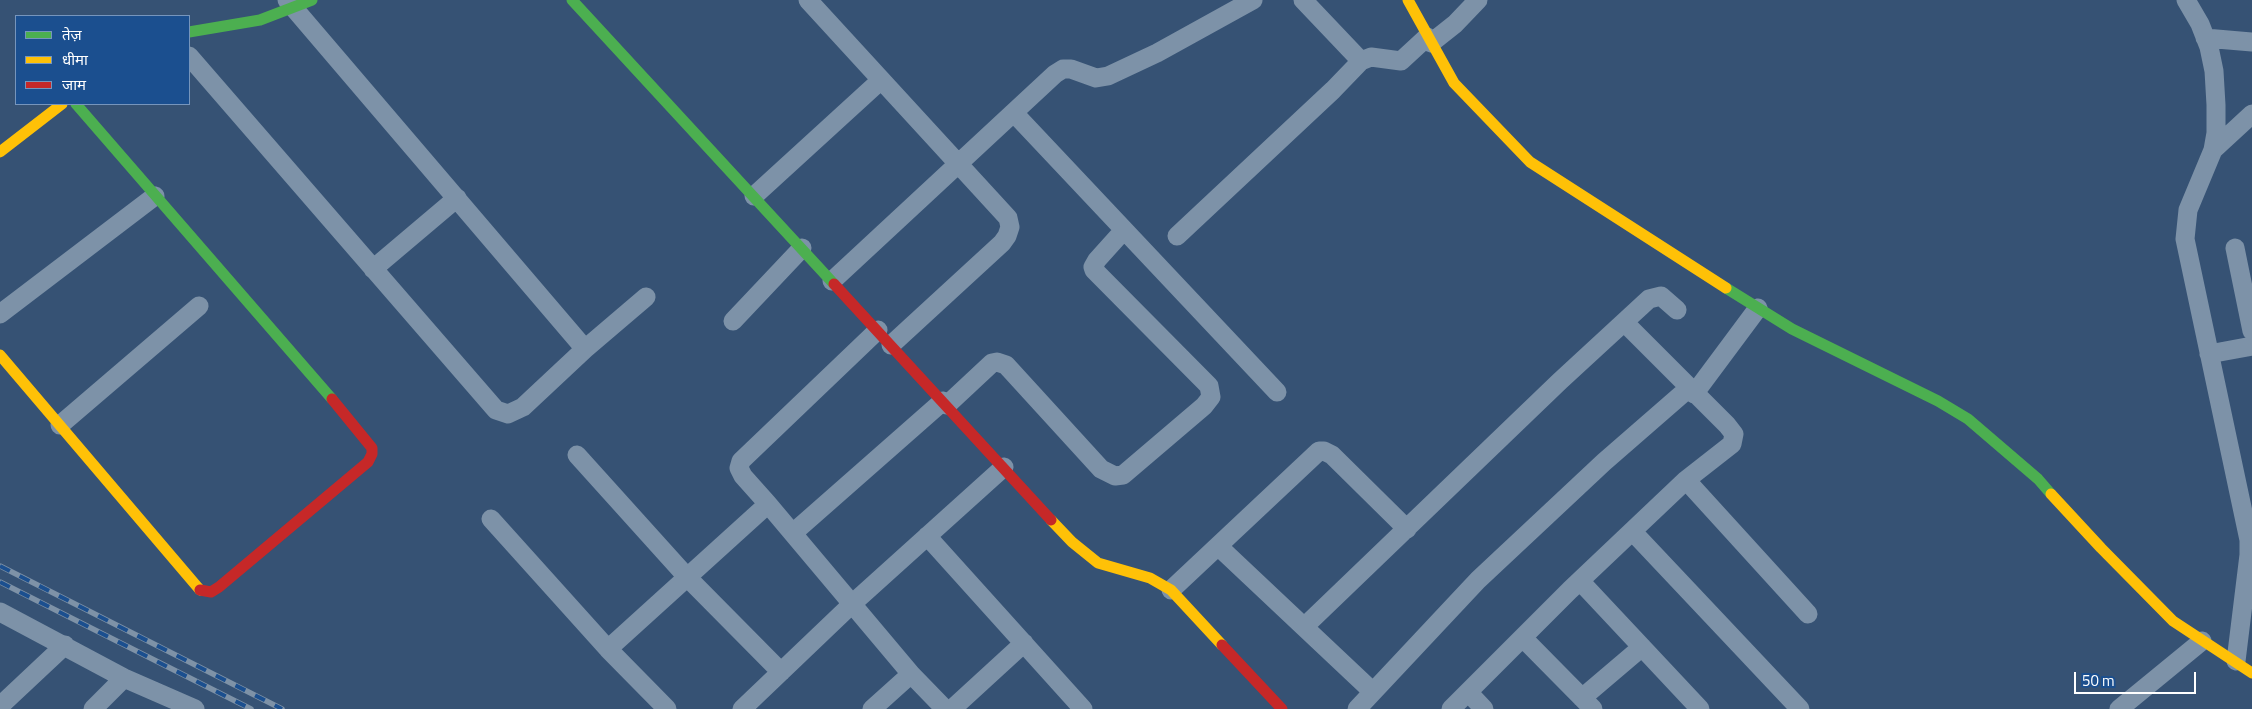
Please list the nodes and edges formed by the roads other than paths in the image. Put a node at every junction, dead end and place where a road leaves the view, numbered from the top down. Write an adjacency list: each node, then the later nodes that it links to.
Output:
1 (572, 0): 24 (street)
2 (808, 0): 15 (street)
3 (1253, 0): 18 (street)
4 (1302, 0): 14 (street)
5 (1408, 0): 11 (street)
6 (1478, 0): 11 (street)
7 (2186, 0): 10 (street)
8 (298, 2): 9 (street); 25 (street)
9 (190, 32)
10 (2205, 38): 12 (street); 20 (street)
11 (1429, 40): 14 (street); 34 (street)
12 (2252, 42)
13 (190, 57): 30 (street)
14 (1360, 61): 27 (street)
15 (881, 80): 22 (street); 24 (street)
16 (61, 105): 21 (street)
17 (77, 105): 23 (street)
18 (1014, 113): 22 (street); 26 (street)
19 (2252, 114): 20 (street)
20 (2213, 150): 44 (street)
21 (0, 152)
22 (958, 166): 31 (street); 41 (street)
23 (155, 196): 36 (street); 49 (street)
24 (754, 196): 28 (street)
25 (457, 198): 30 (street); 43 (street)
26 (1124, 230): 47 (street); 48 (street)
27 (1178, 236)
28 (802, 248): 31 (street); 37 (street)
29 (2235, 248): 40 (street)
30 (373, 269): 43 (street)
31 (832, 281): 39 (street)
32 (646, 297): 43 (street)
33 (199, 306): 49 (street)
34 (1758, 308): 46 (street); 68 (street)
35 (1678, 310): 38 (street)
36 (0, 314)
37 (733, 321)
38 (1624, 322): 46 (street); 55 (street)
39 (878, 330): 41 (street); 53 (street)
40 (2252, 331)
41 (891, 345): 48 (street)
42 (2252, 346): 44 (street)
43 (585, 349)
44 (2209, 354): 73 (street)
45 (0, 355): 49 (street)
46 (1692, 391): 52 (street); 78 (street)
47 (1277, 392)
48 (945, 403): 51 (street); 57 (street)
49 (60, 425)
50 (577, 455): 60 (street)
51 (1004, 466): 58 (street); 62 (street)
52 (1686, 480): 56 (street); 65 (street)
53 (768, 504): 57 (street); 60 (street)
54 (491, 519): 72 (street)
55 (1407, 529): 59 (street); 66 (street)
56 (1632, 532): 61 (street); 95 (street)
57 (793, 533): 63 (street)
58 (927, 536): 63 (street); 69 (street)
59 (1218, 546): 62 (street); 66 (street)
60 (687, 577): 72 (street); 74 (street)
61 (1580, 581): 67 (street); 71 (street)
62 (1171, 590): 90 (street)
63 (852, 604): 74 (street); 76 (street)
64 (0, 612): 70 (street)
65 (1808, 614)
66 (1304, 628): 78 (street)
67 (1523, 638): 79 (street); 80 (street)
68 (2202, 641): 73 (street); 96 (street)
69 (1024, 643): 88 (street); 89 (street)
70 (65, 645): 77 (street); 81 (street)
71 (1642, 647): 80 (street); 94 (street)
72 (608, 649): 82 (street)
73 (2236, 660): 75 (street)
74 (780, 672): 85 (street)
75 (2252, 673)
76 (911, 674): 86 (street); 87 (street)
77 (124, 678): 83 (street); 84 (street)
78 (1373, 692): 91 (street)
79 (1468, 692): 92 (street); 93 (street)
80 (1588, 704)
81 (0, 706)
82 (662, 707)
83 (93, 709)
84 (194, 709)
85 (742, 709)
86 (872, 709)
87 (945, 709)
88 (952, 709)
89 (1083, 709)
90 (1282, 709)
91 (1357, 709)
92 (1451, 709)
93 (1484, 709)
94 (1700, 709)
95 (1800, 709)
96 (2119, 709)

